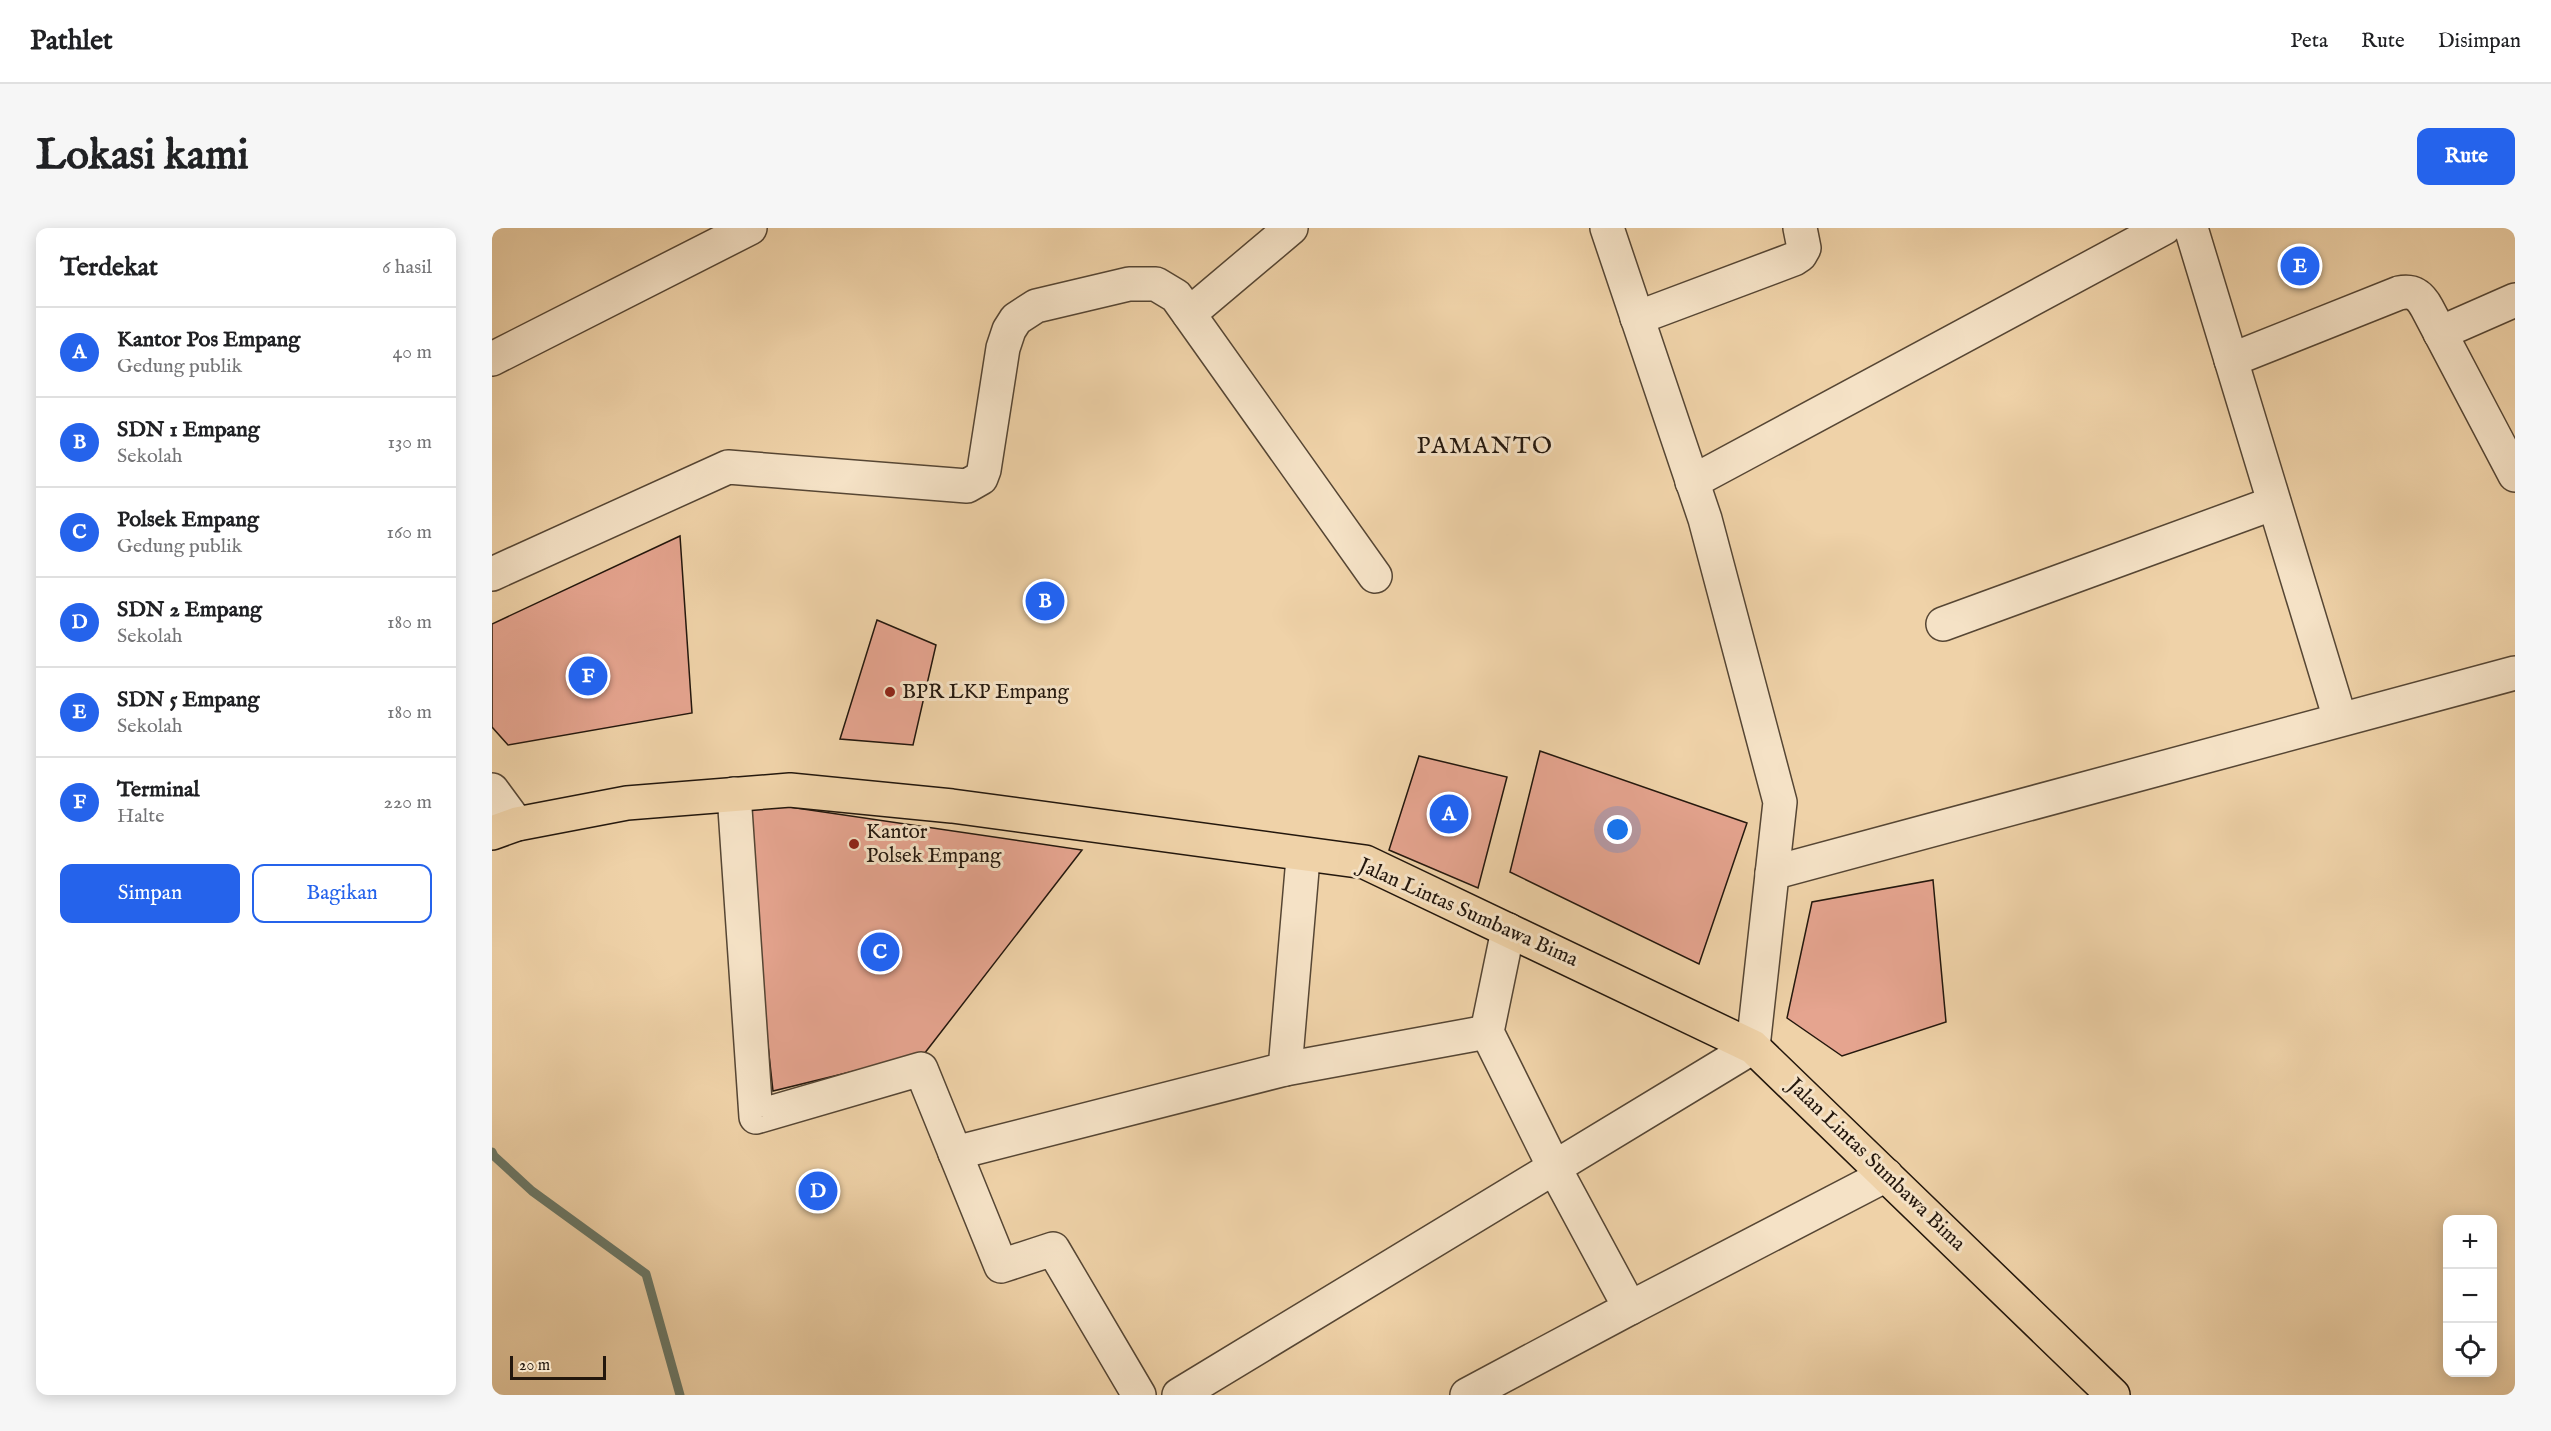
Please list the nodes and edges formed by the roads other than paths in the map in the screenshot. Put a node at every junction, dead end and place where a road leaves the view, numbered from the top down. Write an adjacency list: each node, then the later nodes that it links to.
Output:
1 (750, 228): 11 (street)
2 (1291, 228): 8 (street)
3 (1607, 228): 9 (street)
4 (1800, 228): 9 (street)
5 (2164, 228): 14 (street)
6 (2191, 228): 12 (street)
7 (2515, 300): 10 (street)
8 (1189, 314): 16 (street); 17 (street)
9 (1637, 318): 14 (street)
10 (2440, 333): 12 (street); 13 (street)
11 (493, 355)
12 (2231, 360): 15 (street)
13 (2515, 475)
14 (1692, 482): 25 (street)
15 (2274, 503): 18 (street); 20 (street)
16 (492, 574)
17 (1376, 576)
18 (1943, 624)
19 (2515, 673): 20 (street)
20 (2340, 719): 25 (street)
21 (492, 790): 23 (street)
22 (734, 794): 23 (highway, Jalan Lintas Sumbawa Bima); 26 (highway, Jalan Lintas Sumbawa Bima); 30 (street)
23 (505, 829)
24 (1302, 870): 29 (street)
25 (1772, 873): 28 (street)
26 (1508, 930): 27 (street); 28 (highway, Jalan Lintas Sumbawa Bima)
27 (1487, 1032): 29 (street); 31 (street)
28 (1753, 1047): 31 (street); 32 (highway, Jalan Lintas Sumbawa Bima)
29 (1285, 1069): 30 (street)
30 (955, 1153): 34 (street)
31 (1555, 1169): 33 (street); 35 (street)
32 (1886, 1175): 33 (street); 37 (highway, Jalan Lintas Sumbawa Bima)
33 (1630, 1308): 36 (street)
34 (1139, 1395)
35 (1179, 1395)
36 (1467, 1395)
37 (2113, 1395)

